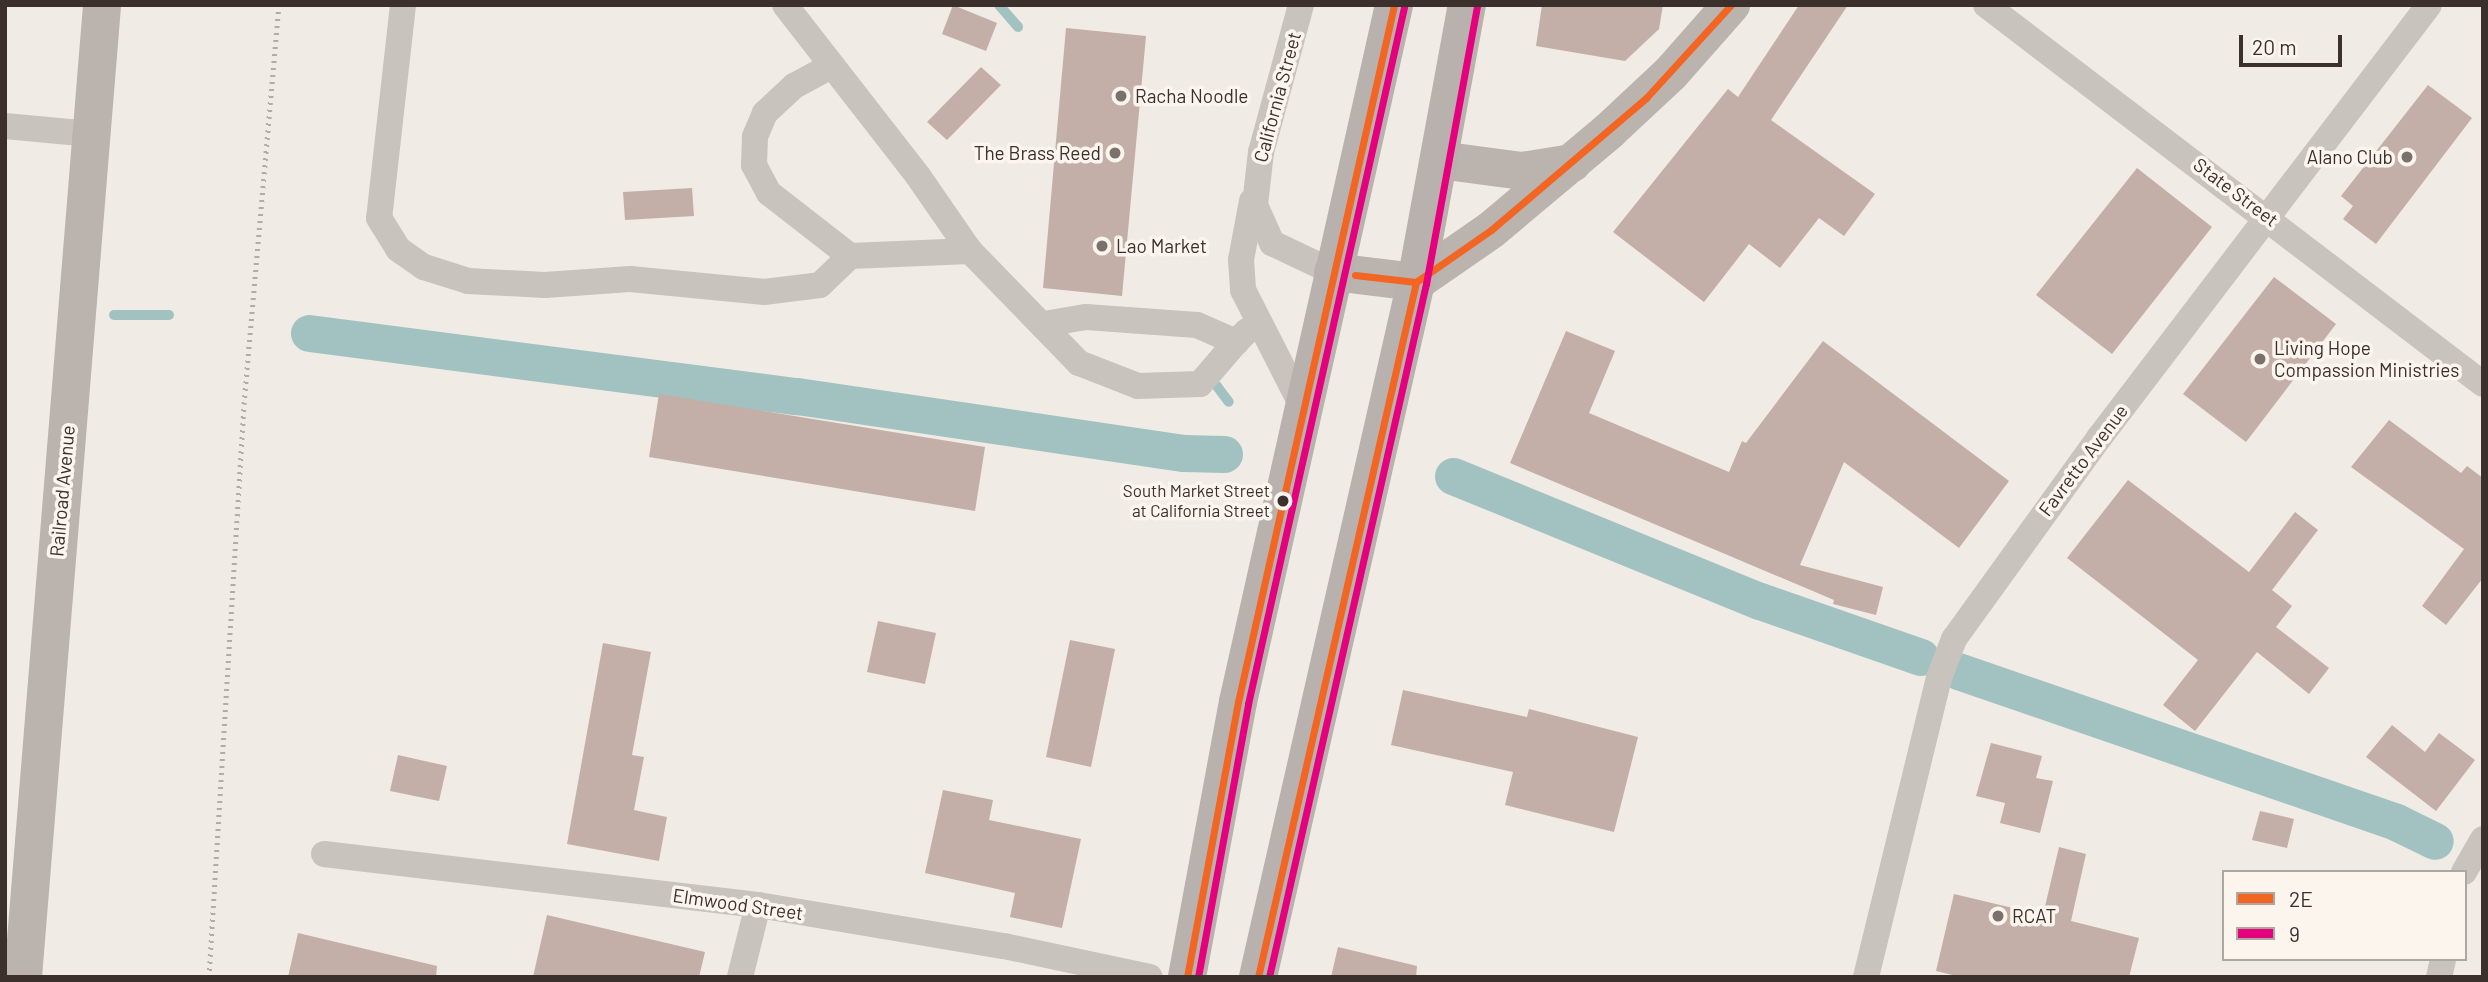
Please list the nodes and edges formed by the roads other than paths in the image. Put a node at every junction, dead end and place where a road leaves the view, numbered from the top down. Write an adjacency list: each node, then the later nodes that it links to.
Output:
1 (102, 5): 12 (main road, Railroad Avenue)
2 (403, 5): 18 (street)
3 (785, 5): 10 (street)
4 (1301, 5): 15 (street, California Street)
5 (1394, 5): 19 (main road)
6 (1467, 5): 13 (main road)
7 (1731, 5): 14 (main road)
8 (1986, 5): 16 (street, State Street)
9 (2429, 5): 16 (street, Favretto Avenue)
10 (831, 66): 17 (street); 18 (street)
11 (5, 126): 12 (street)
12 (91, 134): 30 (main road, Railroad Avenue)
13 (1439, 160): 14 (main road); 20 (main road)
14 (1572, 163): 20 (main road)
15 (1254, 189): 19 (street, California Street); 21 (street, California Street)
16 (2267, 215): 24 (street, State Street); 35 (street, Favretto Avenue)
17 (970, 251): 18 (street); 22 (street)
18 (850, 256)
19 (1333, 272): 20 (main road); 25 (main road)
20 (1416, 282): 34 (main road)
21 (1259, 321): 23 (street); 25 (street, California Street)
22 (1044, 324): 23 (street); 23 (street)
23 (1236, 342)
24 (2483, 384)
25 (1302, 406): 33 (main road)
26 (2483, 839): 28 (street)
27 (324, 854): 29 (street, Elmwood Street)
28 (2465, 870)
29 (758, 905): 31 (street); 32 (street, Elmwood Street)
30 (23, 977)
31 (740, 977)
32 (1150, 977)
33 (1187, 977)
34 (1258, 977)
35 (1866, 977)

